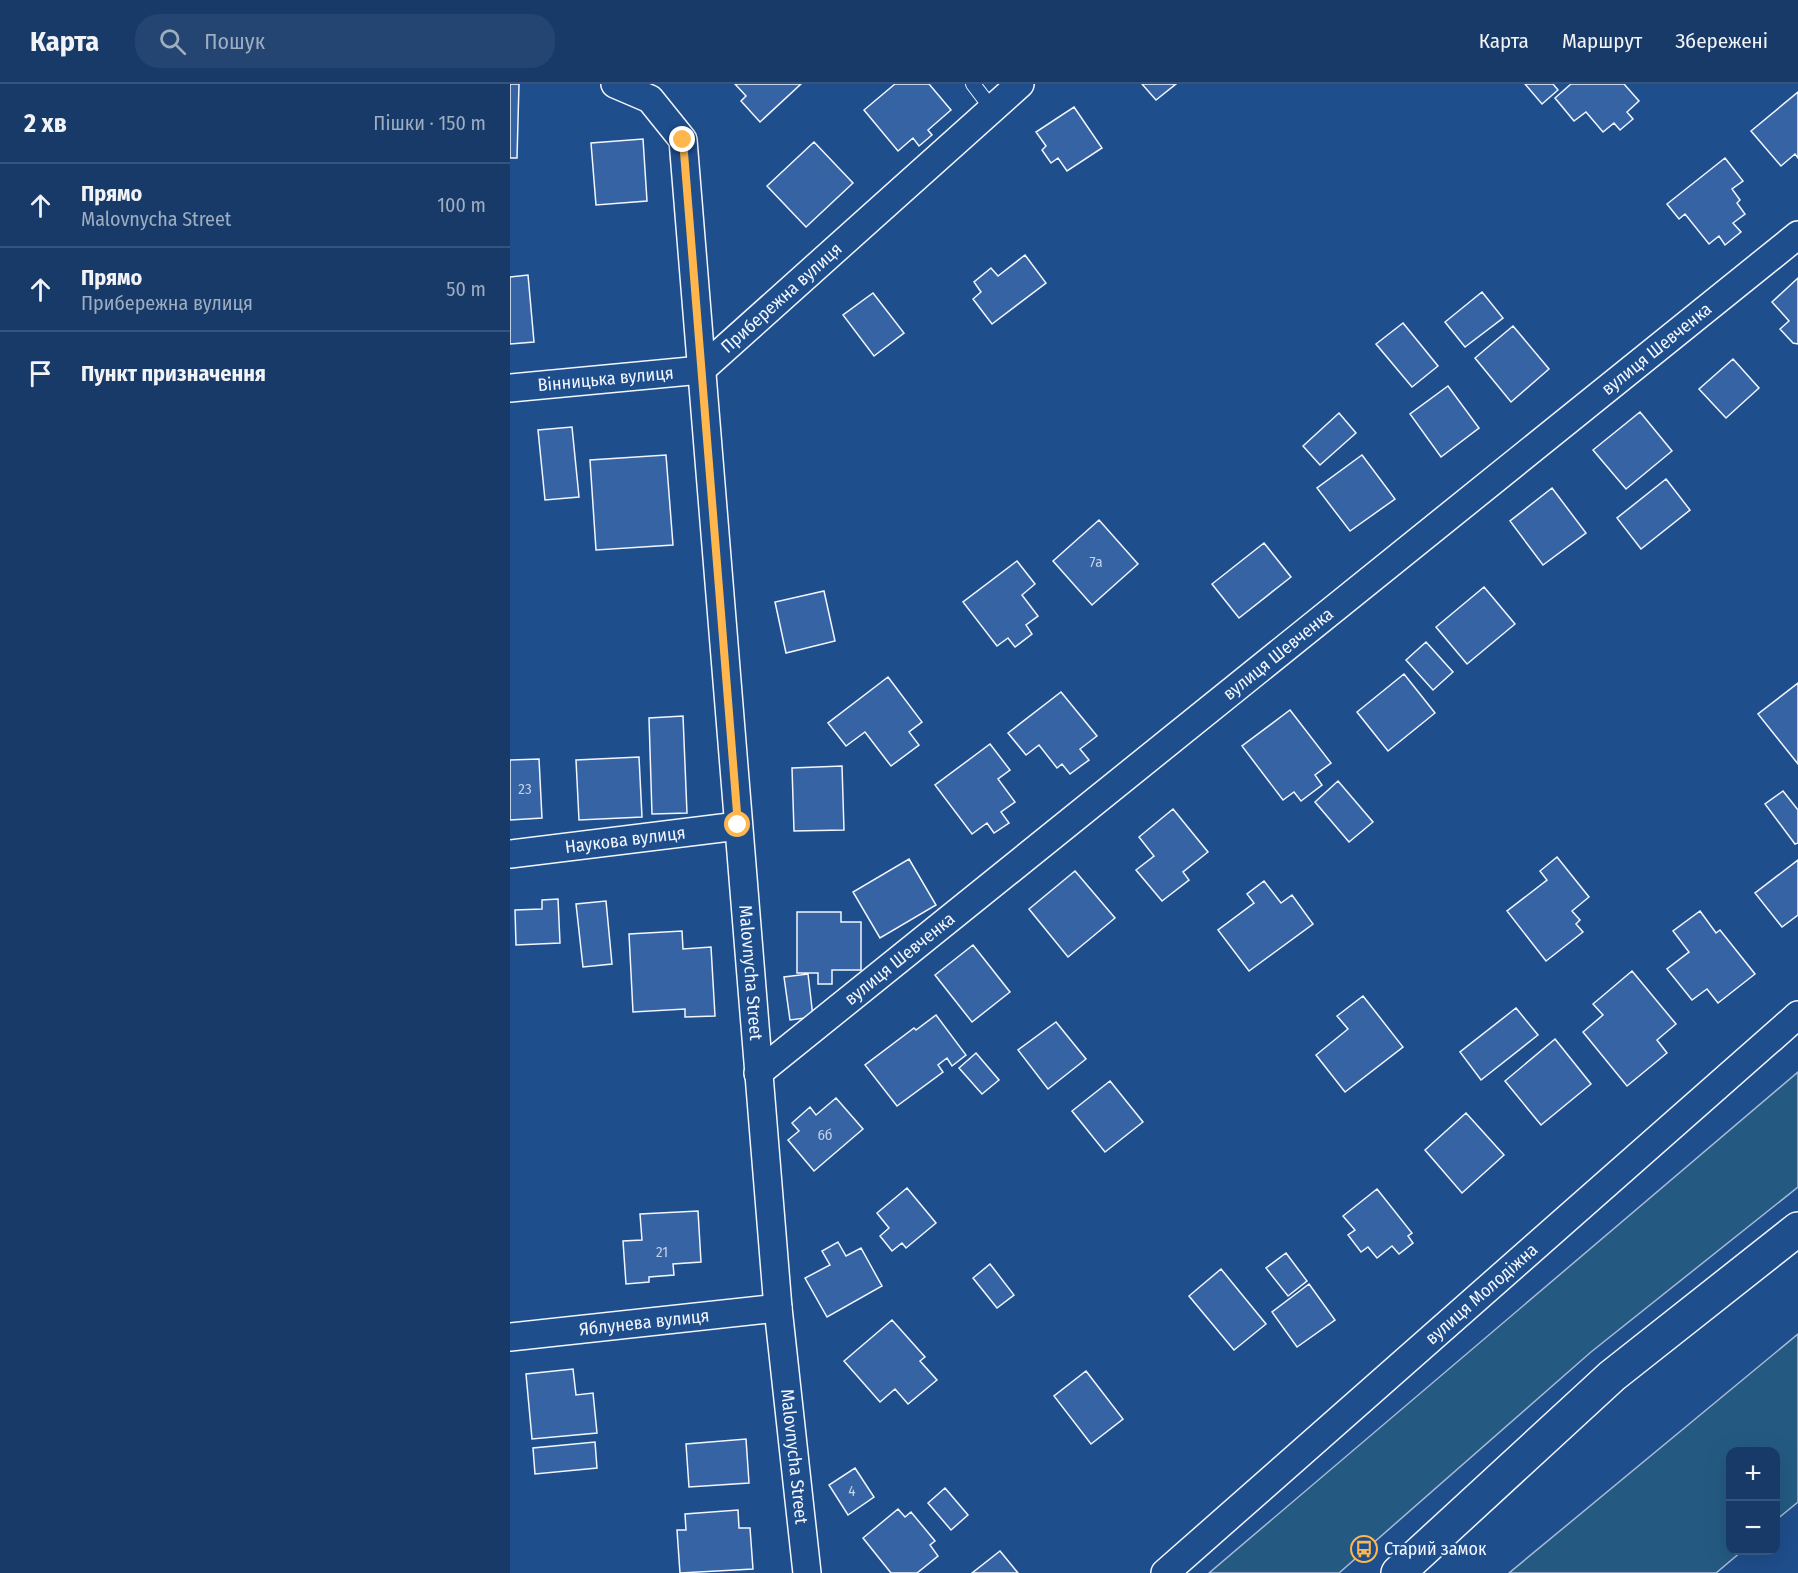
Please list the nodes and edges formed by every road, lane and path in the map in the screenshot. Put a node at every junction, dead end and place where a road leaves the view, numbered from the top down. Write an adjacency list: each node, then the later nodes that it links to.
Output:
1 (615, 84): 6 (street, Прибережна вулиця)
2 (973, 84): 4 (lane)
3 (1020, 84): 4 (street, Прибережна вулиця)
4 (992, 109): 6 (street, Прибережна вулиця)
5 (1798, 236): 11 (street, вулиця Шевченка)
6 (701, 370): 7 (street, Вінницька вулиця); 8 (street, Malovnycha Street)
7 (510, 388)
8 (738, 825): 9 (street, Наукова вулиця); 11 (street, Malovnycha Street)
9 (510, 854)
10 (1798, 1015): 16 (street, вулиця Молодіжна)
11 (758, 1073): 13 (street, Malovnycha Street)
12 (1798, 1229): 17 (main road)
13 (778, 1308): 14 (street, Яблунева вулиця); 15 (street, Malovnycha Street)
14 (510, 1337)
15 (807, 1573)
16 (1165, 1573)
17 (1398, 1573)

